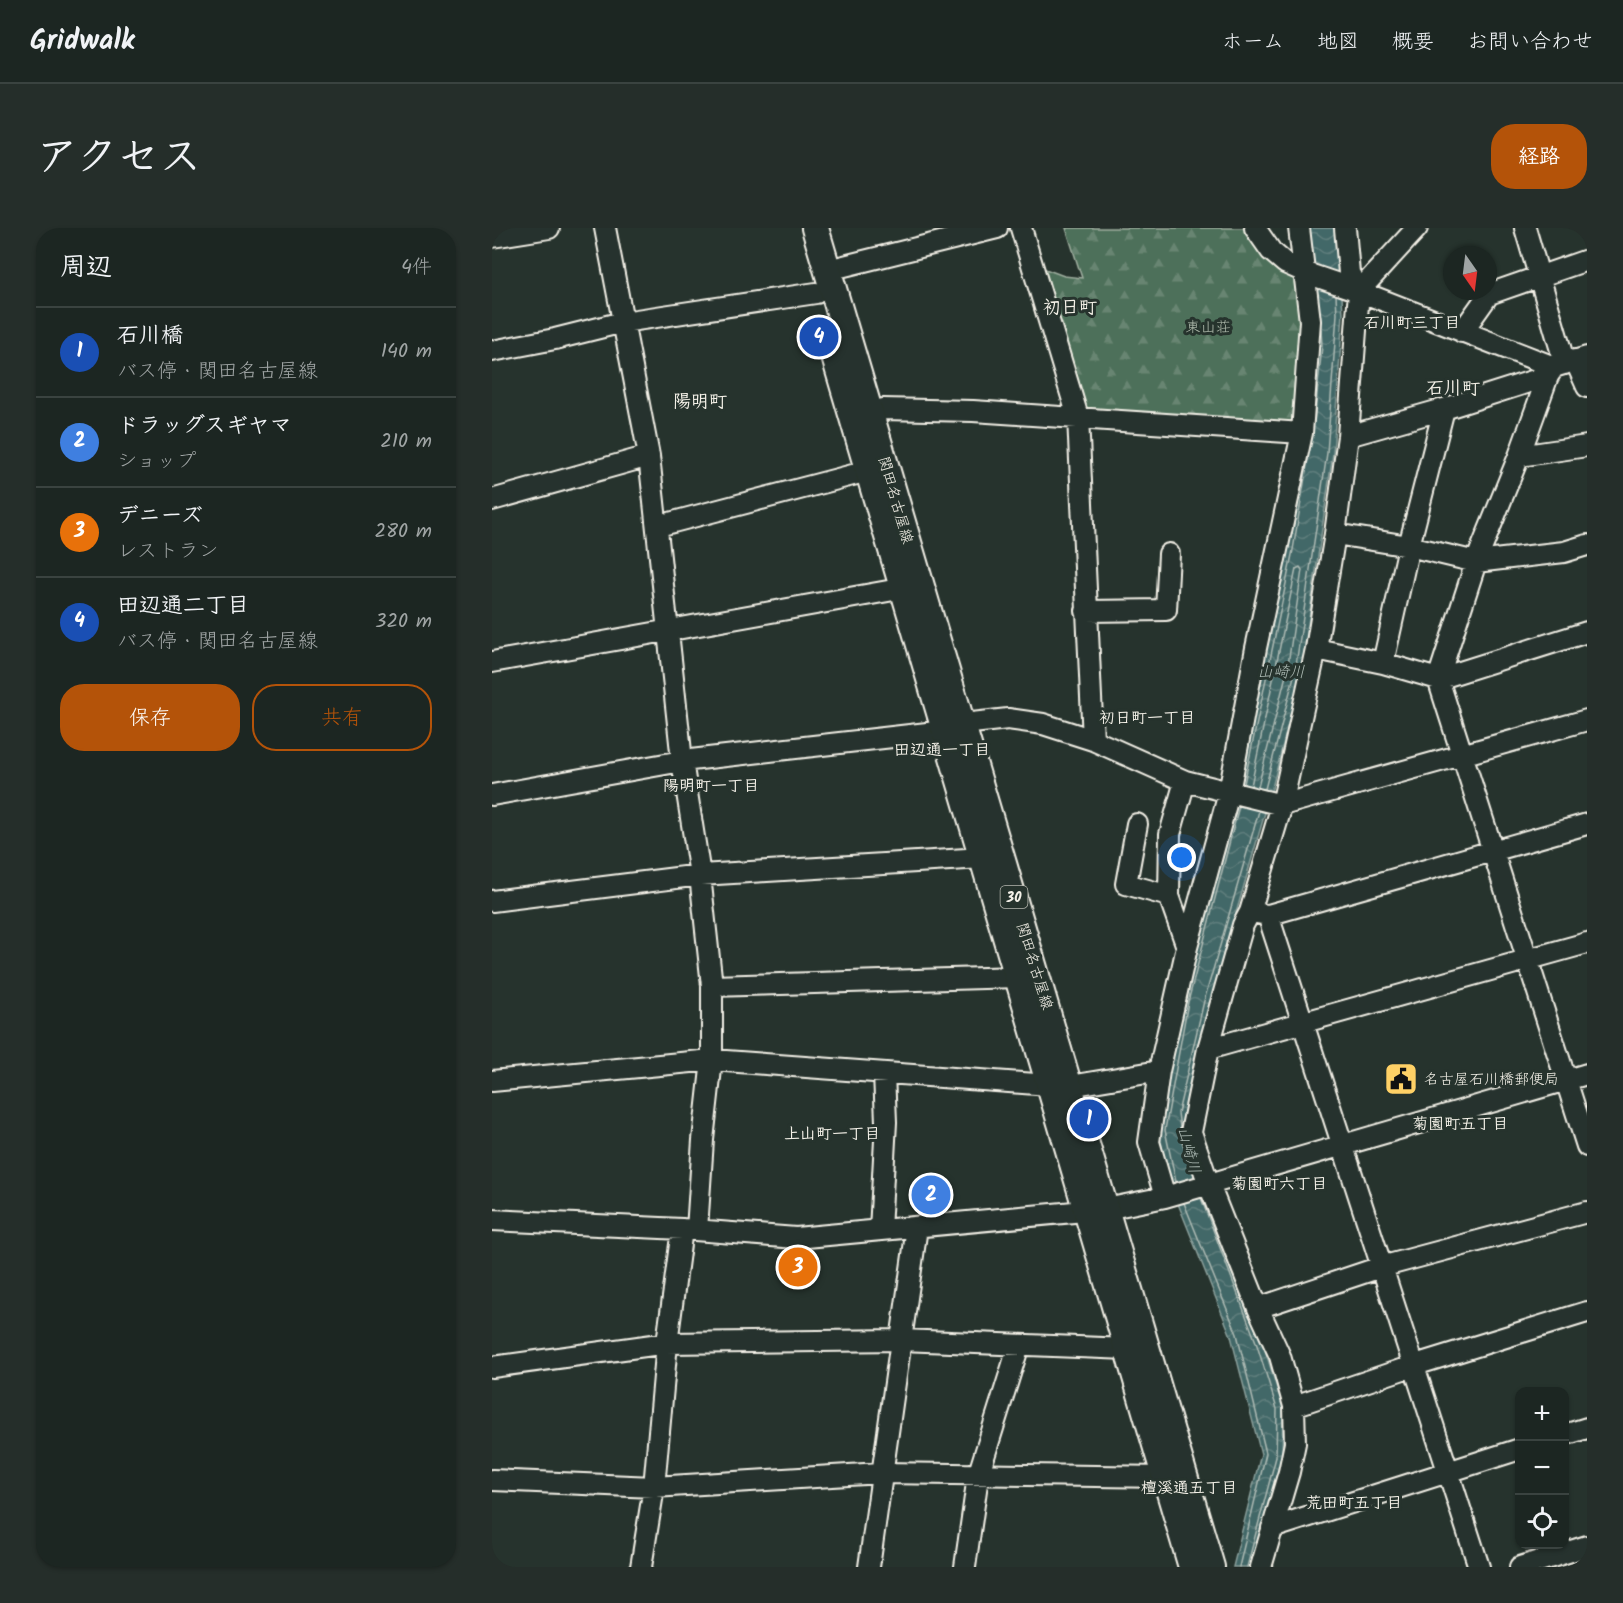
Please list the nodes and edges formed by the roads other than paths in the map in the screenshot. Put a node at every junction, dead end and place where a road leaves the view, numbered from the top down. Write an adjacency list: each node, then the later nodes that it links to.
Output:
1 (549, 228): 12 (street)
2 (605, 228): 19 (street)
3 (797, 228): 18 (main road, 関田名古屋線 / 30)
4 (815, 228): 14 (main road, 関田名古屋線 / 30)
5 (997, 228): 14 (street)
6 (1021, 228): 26 (street)
7 (1255, 228): 15 (street)
8 (1299, 228): 15 (street)
9 (1345, 228): 17 (street)
10 (1417, 228): 17 (street)
11 (1525, 228): 16 (street)
12 (492, 237)
13 (1587, 260): 16 (street)
14 (828, 270): 25 (main road, 関田名古屋線 / 30)
15 (1309, 274): 17 (street); 27 (street)
16 (1538, 275): 20 (street); 22 (street)
17 (1351, 288): 20 (street); 28 (street)
18 (816, 293): 19 (street); 25 (main road, 関田名古屋線 / 30)
19 (623, 322): 21 (street); 30 (street)
20 (1462, 332): 22 (street)
21 (492, 351)
22 (1566, 365): 23 (street); 24 (street); 31 (street)
23 (1587, 387)
24 (1444, 409): 28 (street); 37 (street)
25 (862, 415): 26 (street); 32 (main road, 関田名古屋線 / 30); 40 (main road, 関田名古屋線 / 30)
26 (1078, 417): 27 (street); 41 (street)
27 (1302, 433): 54 (street)
28 (1348, 436): 35 (street)
29 (1587, 446): 31 (street)
30 (649, 456): 33 (street); 34 (street)
31 (1519, 456): 39 (street)
32 (868, 471): 34 (street); 40 (main road, 関田名古屋線 / 30)
33 (492, 500)
34 (658, 526): 42 (street)
35 (1335, 534): 37 (street); 44 (street)
36 (1587, 545): 39 (street)
37 (1409, 546): 39 (street); 46 (street)
38 (1169, 554): 41 (street)
39 (1476, 562): 47 (street)
40 (912, 587): 42 (street); 49 (main road, 関田名古屋線 / 30)
41 (1086, 611): 50 (street)
42 (667, 630): 45 (street); 52 (street)
43 (1587, 632): 47 (street)
44 (1316, 649): 46 (street); 56 (street)
45 (492, 662)
46 (1383, 663): 47 (street)
47 (1438, 679): 51 (street)
48 (1587, 720): 51 (street)
49 (954, 728): 50 (street); 52 (street); 60 (main road, 関田名古屋線 / 30)
50 (1093, 740): 53 (street)
51 (1461, 756): 56 (street); 59 (street)
52 (682, 761): 55 (street); 61 (street)
53 (1185, 781): 54 (street); 62 (street)
54 (1231, 793): 56 (street); 66 (street)
55 (492, 795)
56 (1277, 804): 64 (street)
57 (1137, 824): 62 (street)
58 (1587, 824): 59 (street)
59 (1492, 851): 64 (street); 67 (street)
60 (992, 856): 61 (street); 68 (main road, 関田名古屋線 / 30); 78 (main road, 関田名古屋線 / 30)
61 (700, 874): 63 (street); 69 (street)
62 (1169, 896): 66 (street)
63 (492, 901)
64 (1259, 913): 70 (street); 71 (street)
65 (1587, 943): 67 (street)
66 (1187, 947): 73 (street)
67 (1528, 961): 70 (street); 76 (street)
68 (1018, 977): 69 (street); 78 (main road, 関田名古屋線 / 30)
69 (712, 986): 72 (street)
70 (1304, 1023): 71 (street); 79 (street)
71 (1208, 1049): 81 (street)
72 (712, 1060): 74 (street); 77 (street); 87 (street)
73 (1159, 1071): 78 (street); 82 (street)
74 (884, 1073): 78 (street); 88 (street)
75 (1587, 1074): 76 (street)
76 (1566, 1080): 79 (street); 80 (street)
77 (492, 1081)
78 (1060, 1085): 83 (main road, 関田名古屋線 / 30)
79 (1342, 1145): 81 (street); 89 (street)
80 (1587, 1146)
81 (1206, 1185): 82 (street); 90 (street)
82 (1170, 1196): 83 (street)
83 (1097, 1210): 86 (street); 95 (main road, 関田名古屋線 / 30); 114 (main road, 関田名古屋線 / 30)
84 (1587, 1212): 89 (street)
85 (492, 1220): 87 (street)
86 (917, 1227): 88 (street); 92 (street)
87 (690, 1229): 88 (street); 93 (street)
88 (880, 1230)
89 (1381, 1267): 90 (street); 96 (street)
90 (1258, 1308): 98 (street)
91 (1587, 1312): 96 (street)
92 (901, 1340): 93 (street); 94 (street); 103 (street)
93 (667, 1343): 97 (street); 107 (street)
94 (1019, 1345): 95 (street); 104 (street)
95 (1128, 1349): 105 (main road, 関田名古屋線 / 30)
96 (1415, 1365): 98 (street); 102 (street)
97 (492, 1367)
98 (1294, 1406): 108 (street)
99 (1587, 1428): 100 (street)
100 (1569, 1433)
101 (1515, 1451): 102 (street)
102 (1448, 1472): 108 (street); 116 (street)
103 (881, 1473): 104 (street); 107 (street); 111 (street)
104 (978, 1476): 105 (street); 112 (street)
105 (1166, 1477): 113 (main road, 関田名古屋線 / 30)
106 (492, 1480): 107 (street)
107 (654, 1487): 110 (street)
108 (1272, 1528): 115 (street)
109 (1587, 1546): 117 (street)
110 (641, 1567)
111 (869, 1567)
112 (965, 1567)
113 (1192, 1567)
114 (1211, 1567)
115 (1261, 1567)
116 (1479, 1567)
117 (1520, 1567)

